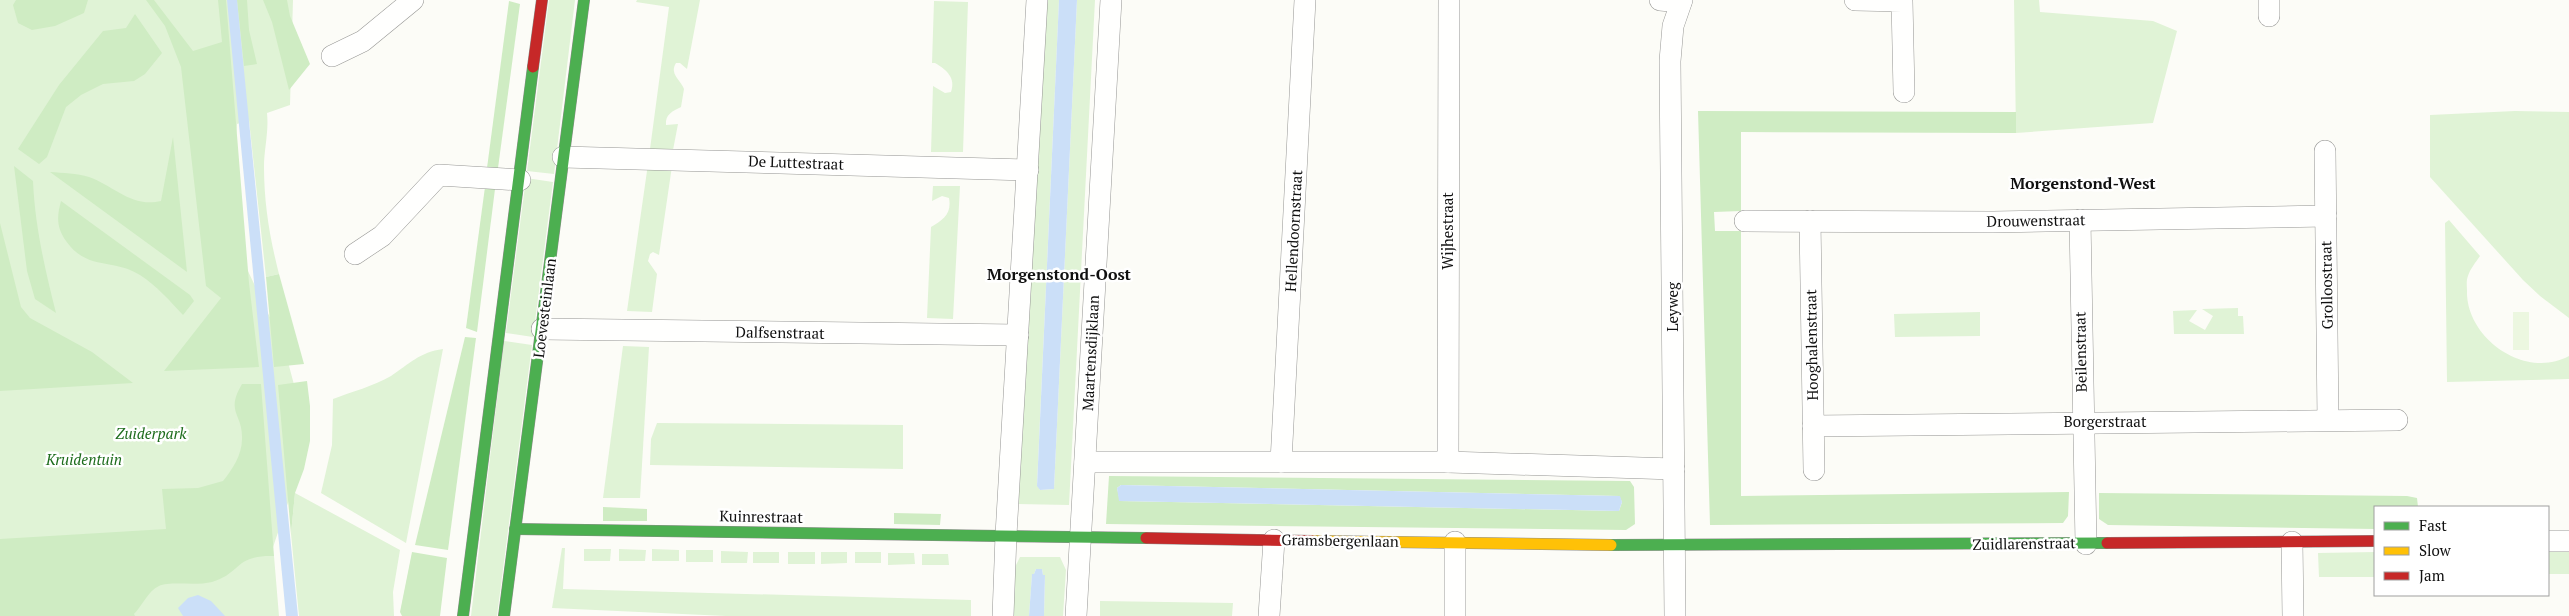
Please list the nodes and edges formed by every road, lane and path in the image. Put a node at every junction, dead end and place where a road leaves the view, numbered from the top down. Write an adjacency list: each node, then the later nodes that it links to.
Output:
1 (413, 0): 11 (street)
2 (542, 0): 16 (street)
3 (584, 0): 14 (street, Loevesteinlaan)
4 (1037, 0): 15 (street)
5 (1111, 0): 28 (street, Maartensdijklaan)
6 (1305, 0): 29 (street, Hellendoornstraat)
7 (1449, 0): 30 (street, Wijhestraat)
8 (1660, 0): 10 (street)
9 (1855, 0): 12 (street)
10 (1682, 1): 31 (street, Leyweg)
11 (332, 56)
12 (1904, 92)
13 (2325, 151): 17 (street, Grolloostraat)
14 (563, 157): 15 (street, De Luttestraat); 22 (street, Loevesteinlaan)
15 (1028, 170): 23 (street)
16 (520, 180): 21 (street); 44 (street)
17 (2326, 216): 18 (street, Drouwenstraat); 24 (street, Grolloostraat)
18 (2080, 220): 20 (street, Drouwenstraat); 26 (street, Beilenstraat)
19 (1745, 221): 20 (street, Drouwenstraat)
20 (1810, 221): 27 (street, Hooghalenstraat)
21 (355, 254)
22 (542, 329): 23 (street, Dalfsenstraat); 33 (street, Loevesteinlaan)
23 (1018, 335): 34 (street)
24 (2328, 420): 25 (street, Borgerstraat); 26 (street, Borgerstraat)
25 (2397, 420)
26 (2082, 422): 27 (street, Borgerstraat); 42 (street, Beilenstraat)
27 (1813, 426): 32 (street, Hooghalenstraat)
28 (1085, 462): 29 (street); 35 (street, Maartensdijklaan)
29 (1282, 462): 30 (street)
30 (1448, 462): 31 (street)
31 (1674, 469): 43 (street, Leyweg)
32 (1814, 470)
33 (515, 529): 34 (street, Kuinrestraat); 45 (street, Loevesteinlaan)
34 (1006, 536): 35 (street, Gramsbergenlaan); 46 (street)
35 (1080, 536): 36 (street, Gramsbergenlaan); 47 (street, Maartensdijklaan)
36 (1274, 540): 40 (street, Gramsbergenlaan); 48 (street)
37 (2374, 541): 41 (street, Zuidlarenstraat)
38 (2549, 541): 39 (street)
39 (2569, 541)
40 (1455, 542): 43 (street, Gramsbergenlaan); 49 (street)
41 (2292, 542): 42 (street, Zuidlarenstraat); 51 (street)
42 (2086, 544): 43 (street, Zuidlarenstraat)
43 (1674, 546): 50 (street, Leyweg)
44 (463, 616)
45 (504, 616)
46 (1003, 616)
47 (1076, 616)
48 (1269, 616)
49 (1455, 616)
50 (1675, 616)
51 (2293, 616)

